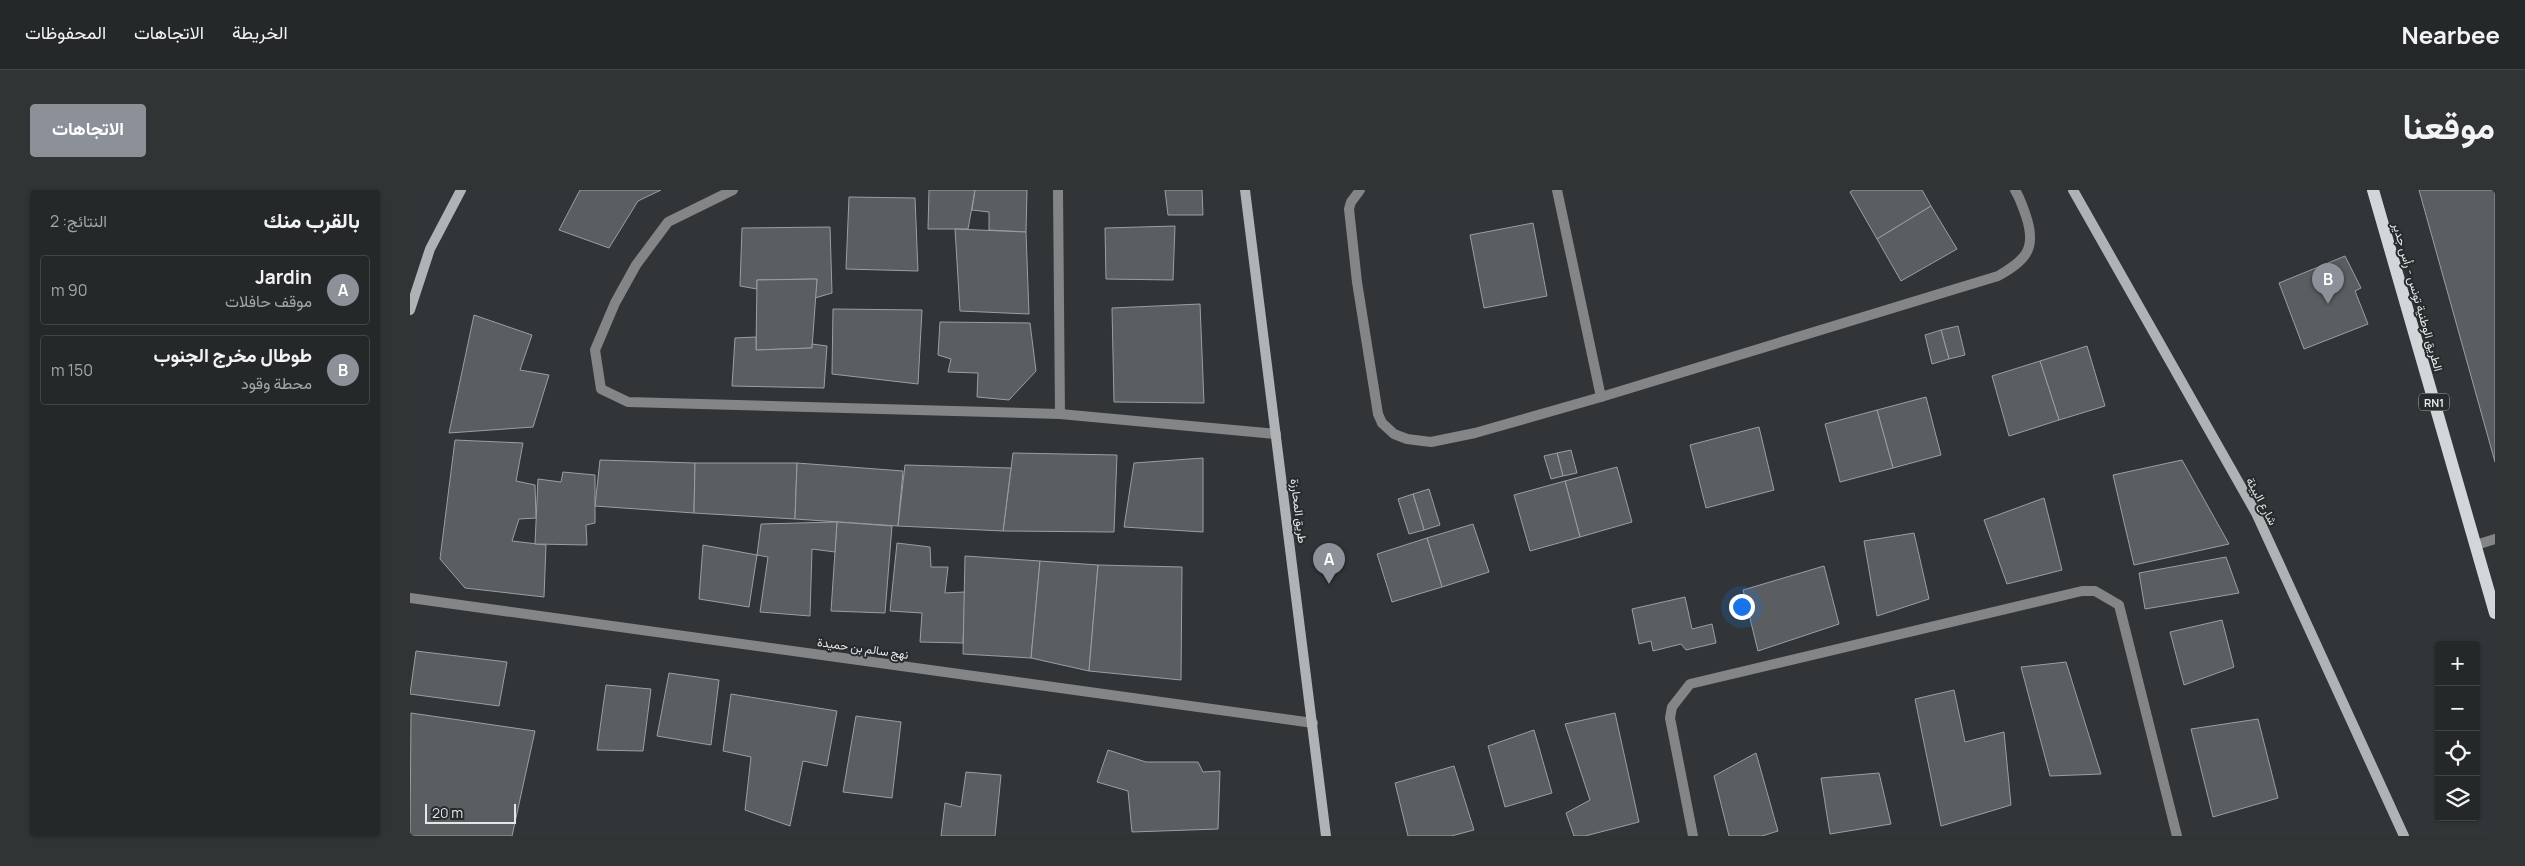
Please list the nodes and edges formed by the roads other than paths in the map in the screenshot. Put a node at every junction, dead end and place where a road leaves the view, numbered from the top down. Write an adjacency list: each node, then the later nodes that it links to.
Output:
1 (461, 190): 10 (main road)
2 (733, 190): 12 (street)
3 (1058, 190): 12 (street)
4 (1246, 190): 13 (main road, طريق المحارزة)
5 (1360, 190): 11 (street)
6 (1557, 190): 11 (street)
7 (2015, 190): 11 (street)
8 (2073, 190): 22 (main road, شارع البيئة)
9 (2373, 190): 15 (main road, الطريق الوطنية تونس - رأس جدير / RN1)
10 (410, 310)
11 (1601, 397)
12 (1060, 414): 13 (street)
13 (1276, 434): 18 (main road, طريق المحارزة)
14 (2495, 539): 15 (street)
15 (2476, 544): 17 (main road, الطريق الوطنية تونس - رأس جدير / RN1)
16 (410, 598): 18 (street, نهج سالم بن حميدة)
17 (2495, 613)
18 (1313, 724): 19 (main road, طريق المحارزة)
19 (1326, 836)
20 (1693, 836): 21 (street)
21 (2177, 836)
22 (2404, 836)

